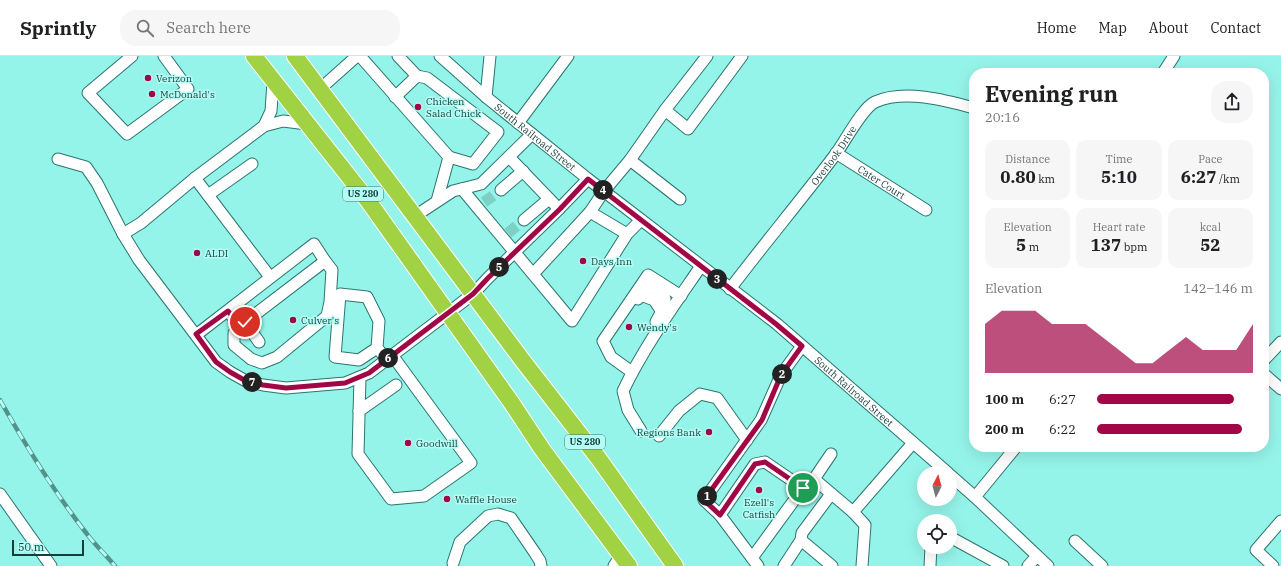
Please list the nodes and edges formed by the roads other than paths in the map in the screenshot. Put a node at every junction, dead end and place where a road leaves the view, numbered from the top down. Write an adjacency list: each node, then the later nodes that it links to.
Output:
1 (132, 56): 2 (street)
2 (164, 56)
3 (254, 56): 15 (highway, US 280)
4 (296, 56): 16 (highway, US 280)
5 (359, 56): 16 (street); 17 (street)
6 (398, 56): 14 (street)
7 (440, 56): 18 (street, South Railroad Street)
8 (490, 56): 18 (street)
9 (568, 56): 21 (street)
10 (707, 56): 20 (street)
11 (742, 56): 20 (street)
12 (1174, 56): 13 (street)
13 (1166, 68)
14 (417, 76): 17 (street); 26 (street)
15 (274, 82): 22 (highway, US 280); 23 (street)
16 (320, 89): 44 (highway, US 280)
17 (395, 97): 26 (street)
18 (486, 97): 21 (street, South Railroad Street)
19 (969, 107): 25 (street, Overlook Drive)
20 (665, 110): 29 (street)
21 (518, 123): 24 (street, South Railroad Street)
22 (306, 124): 23 (street); 58 (highway, US 280)
23 (264, 126): 32 (street)
24 (532, 134): 27 (street); 33 (street, South Railroad Street)
25 (836, 153): 42 (street, Cater Court); 54 (street, Overlook Drive)
26 (449, 157): 40 (street)
27 (508, 157): 31 (street); 34 (street)
28 (58, 159): 47 (street)
29 (630, 160): 36 (street); 39 (street)
30 (252, 164): 37 (street)
31 (523, 171): 35 (street); 38 (street)
32 (195, 178): 37 (street); 47 (street)
33 (588, 179): 36 (street, South Railroad Street); 41 (street)
34 (462, 189): 40 (street); 49 (street)
35 (501, 190)
36 (604, 191): 43 (street); 46 (street, South Railroad Street)
37 (208, 196): 53 (street)
38 (549, 199): 41 (street); 45 (street)
39 (680, 199)
40 (437, 201): 44 (street)
41 (560, 209): 49 (street)
42 (926, 210)
43 (590, 212): 48 (street); 52 (street)
44 (415, 216): 55 (highway, US 280)
45 (524, 220)
46 (641, 220): 48 (street); 51 (street, South Railroad Street)
47 (123, 234): 61 (street)
48 (627, 234): 52 (street)
49 (515, 252): 52 (street); 55 (street)
50 (325, 262): 53 (street); 59 (street); 59 (street)
51 (701, 266): 54 (street, South Railroad Street); 56 (street)
52 (533, 274)
53 (270, 278): 57 (street)
54 (730, 289): 65 (street, South Railroad Street)
55 (473, 294): 58 (street); 101 (highway, US 280)
56 (680, 296): 60 (street); 62 (street)
57 (228, 311): 59 (street); 61 (street)
58 (448, 313): 68 (street); 96 (highway, US 280)
59 (243, 324): 63 (street)
60 (614, 325): 62 (street); 69 (street)
61 (196, 334): 70 (street)
62 (650, 341): 69 (street)
63 (260, 342)
64 (1281, 342): 67 (street)
65 (802, 346): 77 (street); 78 (street, South Railroad Street)
66 (378, 348): 66 (street); 68 (street)
67 (1269, 355)
68 (389, 357): 70 (street); 74 (street)
69 (632, 372): 75 (street)
70 (360, 377): 74 (street)
71 (1269, 378): 73 (street)
72 (396, 385): 74 (street)
73 (1281, 389)
74 (359, 411)
75 (641, 431)
76 (659, 436): 77 (street)
77 (747, 440): 89 (street)
78 (913, 442): 81 (street, South Railroad Street); 88 (street)
79 (1012, 452): 87 (street)
80 (830, 454): 82 (street)
81 (940, 466)
82 (814, 479): 84 (street); 86 (street)
83 (957, 481): 87 (street, South Railroad Street)
84 (803, 488): 89 (street); 97 (street)
85 (0, 494): 99 (street)
86 (831, 494): 88 (street); 91 (street)
87 (975, 497): 95 (street, South Railroad Street)
88 (853, 512): 104 (street)
89 (720, 515): 97 (street)
90 (1281, 521): 110 (street)
91 (801, 540): 102 (street); 103 (street)
92 (957, 541): 106 (street)
93 (1075, 541): 109 (street)
94 (931, 554): 105 (street)
95 (1037, 556): 107 (street); 108 (street, South Railroad Street)
96 (622, 562)
97 (755, 562)
98 (453, 563): 100 (street)
99 (51, 566)
100 (541, 566)
101 (675, 566)
102 (784, 566)
103 (832, 566)
104 (862, 566)
105 (930, 566)
106 (1003, 566)
107 (1028, 566)
108 (1048, 566)
109 (1102, 566)
110 (1273, 566)

